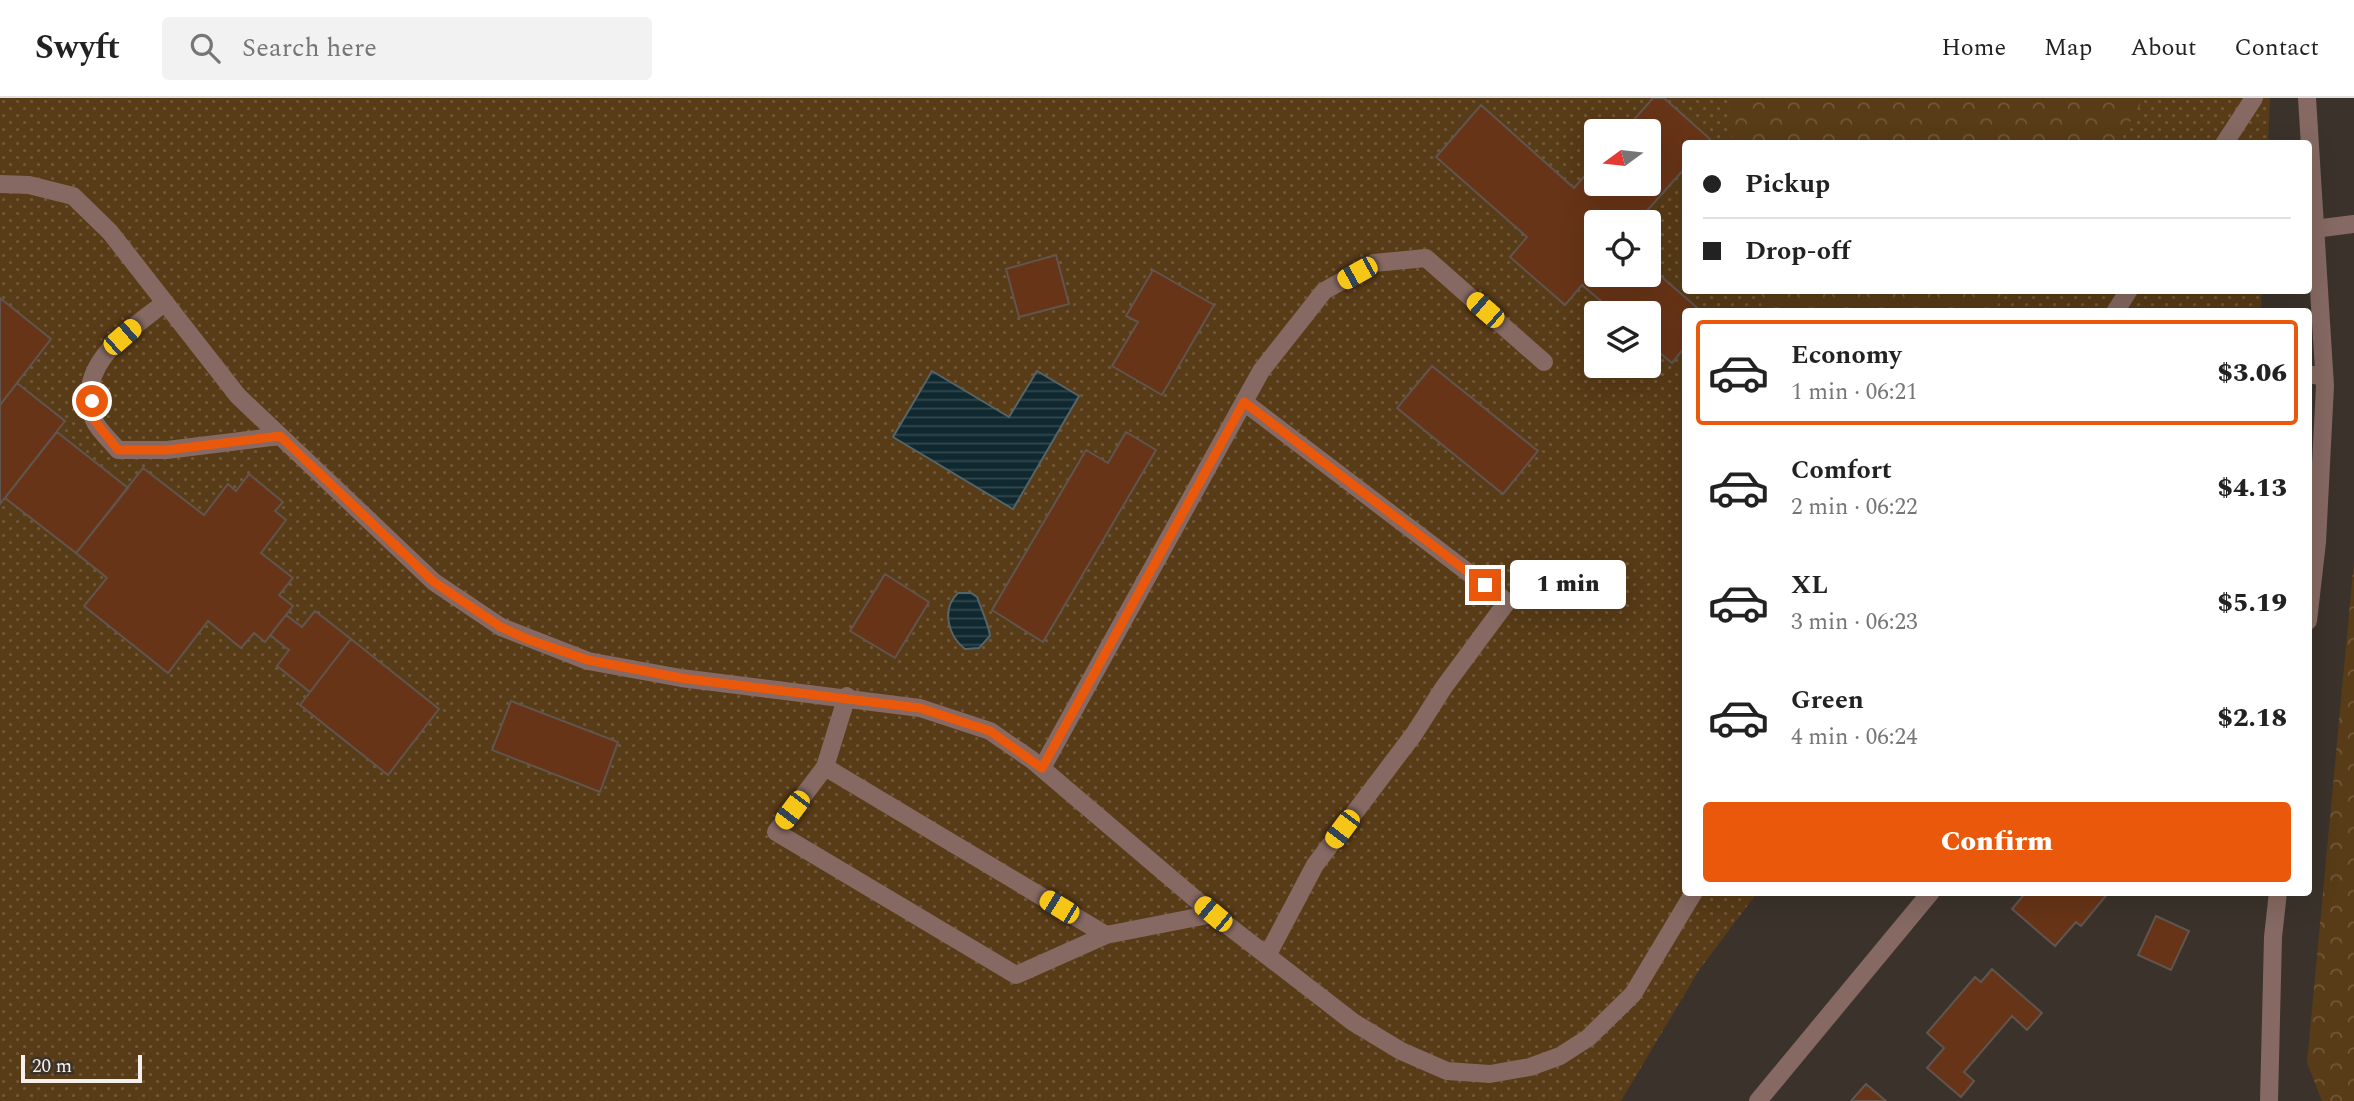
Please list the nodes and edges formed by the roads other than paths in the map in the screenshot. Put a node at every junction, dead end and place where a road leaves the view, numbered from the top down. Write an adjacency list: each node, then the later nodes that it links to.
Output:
1 (2254, 98): 3 (street)
2 (2307, 98): 4 (street)
3 (2227, 140)
4 (2309, 140)
5 (0, 184): 9 (street)
6 (2312, 192): 8 (street)
7 (2354, 224): 8 (street)
8 (2314, 229): 11 (street)
9 (163, 304): 13 (street); 13 (street)
10 (1544, 362): 12 (street)
11 (2316, 375): 14 (street)
12 (1244, 402): 17 (street); 23 (street)
13 (280, 436): 15 (street)
14 (2312, 586)
15 (847, 696): 16 (street); 17 (street)
16 (825, 767): 22 (street); 22 (street)
17 (1042, 768): 21 (street)
18 (1692, 896): 23 (street)
19 (1928, 896): 24 (street)
20 (2278, 896): 25 (street)
21 (1213, 914): 22 (street); 23 (street)
22 (1106, 936)
23 (1268, 956)
24 (1758, 1101)
25 (2269, 1101)

